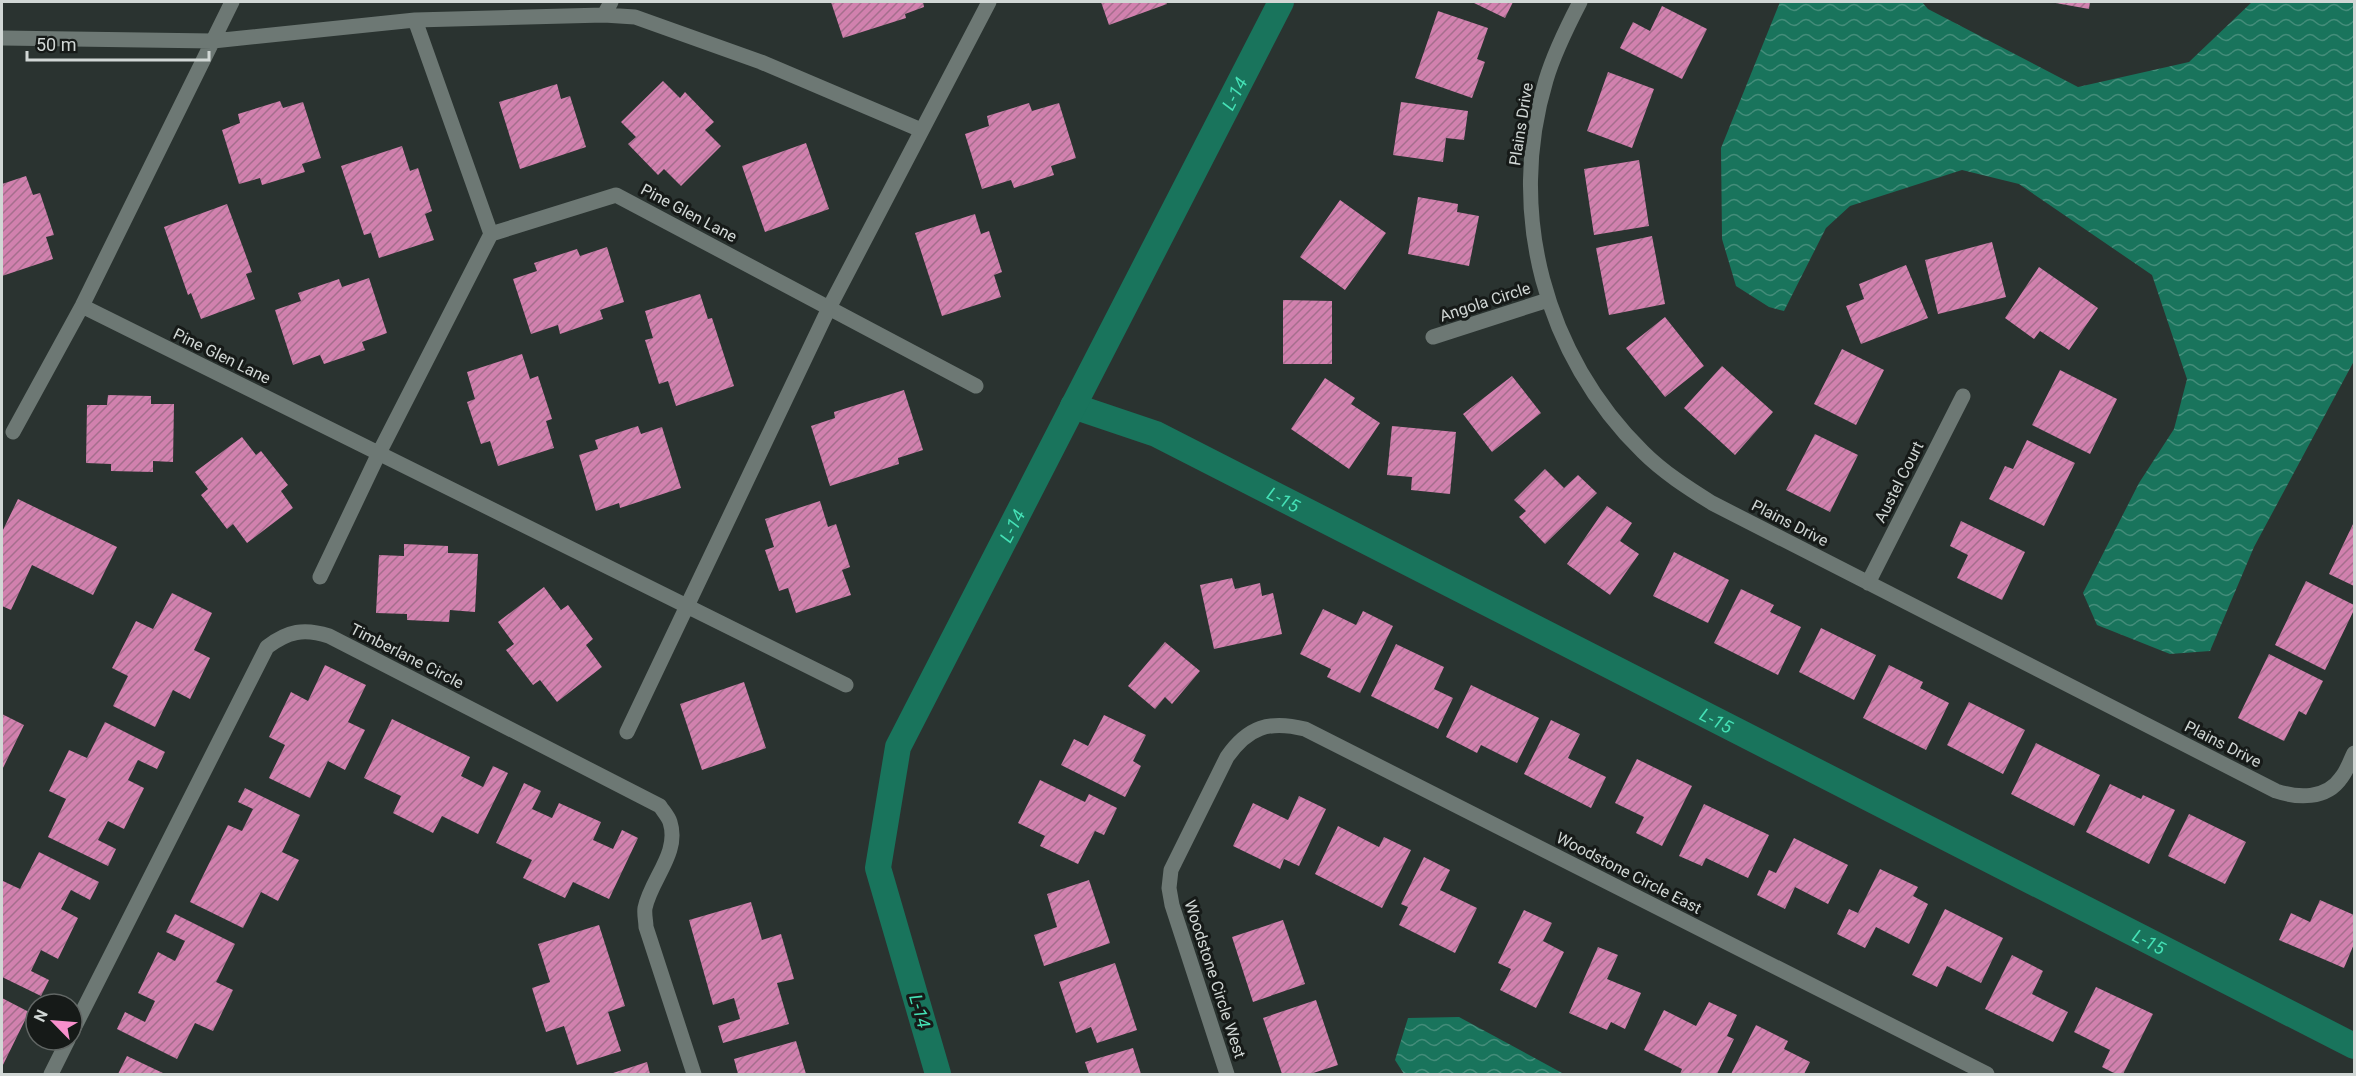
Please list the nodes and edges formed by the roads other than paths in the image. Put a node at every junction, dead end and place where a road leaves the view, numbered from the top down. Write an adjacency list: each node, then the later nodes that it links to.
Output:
1 (232, 2): 7 (street)
2 (988, 2): 8 (street)
3 (1580, 2): 10 (street, Plains Drive)
4 (608, 8): 5 (street); 8 (street)
5 (415, 20): 7 (street); 9 (street)
6 (2, 38): 7 (street)
7 (213, 41): 11 (street)
8 (921, 130): 12 (street)
9 (491, 234): 12 (street, Pine Glen Lane); 17 (street)
10 (1548, 300): 13 (street, Angola Circle); 19 (street, Plains Drive)
11 (82, 306): 16 (street); 17 (street, Pine Glen Lane)
12 (829, 308): 14 (street, Pine Glen Lane); 20 (street)
13 (1433, 337)
14 (976, 386)
15 (1963, 396): 19 (street, Austel Court)
16 (13, 432)
17 (379, 453): 18 (street); 20 (street, Pine Glen Lane)
18 (320, 577)
19 (1868, 583): 24 (street, Plains Drive)
20 (687, 606): 21 (street, Pine Glen Lane); 22 (street)
21 (846, 685)
22 (627, 732)
23 (1251, 732): 29 (street, Woodstone Circle West); 30 (street, Woodstone Circle East)
24 (2355, 753)
25 (84, 1008): 28 (street, Timberlane Circle)
26 (62, 1052): 27 (street)
27 (51, 1074)
28 (694, 1074)
29 (1227, 1074)
30 (1987, 1074)

